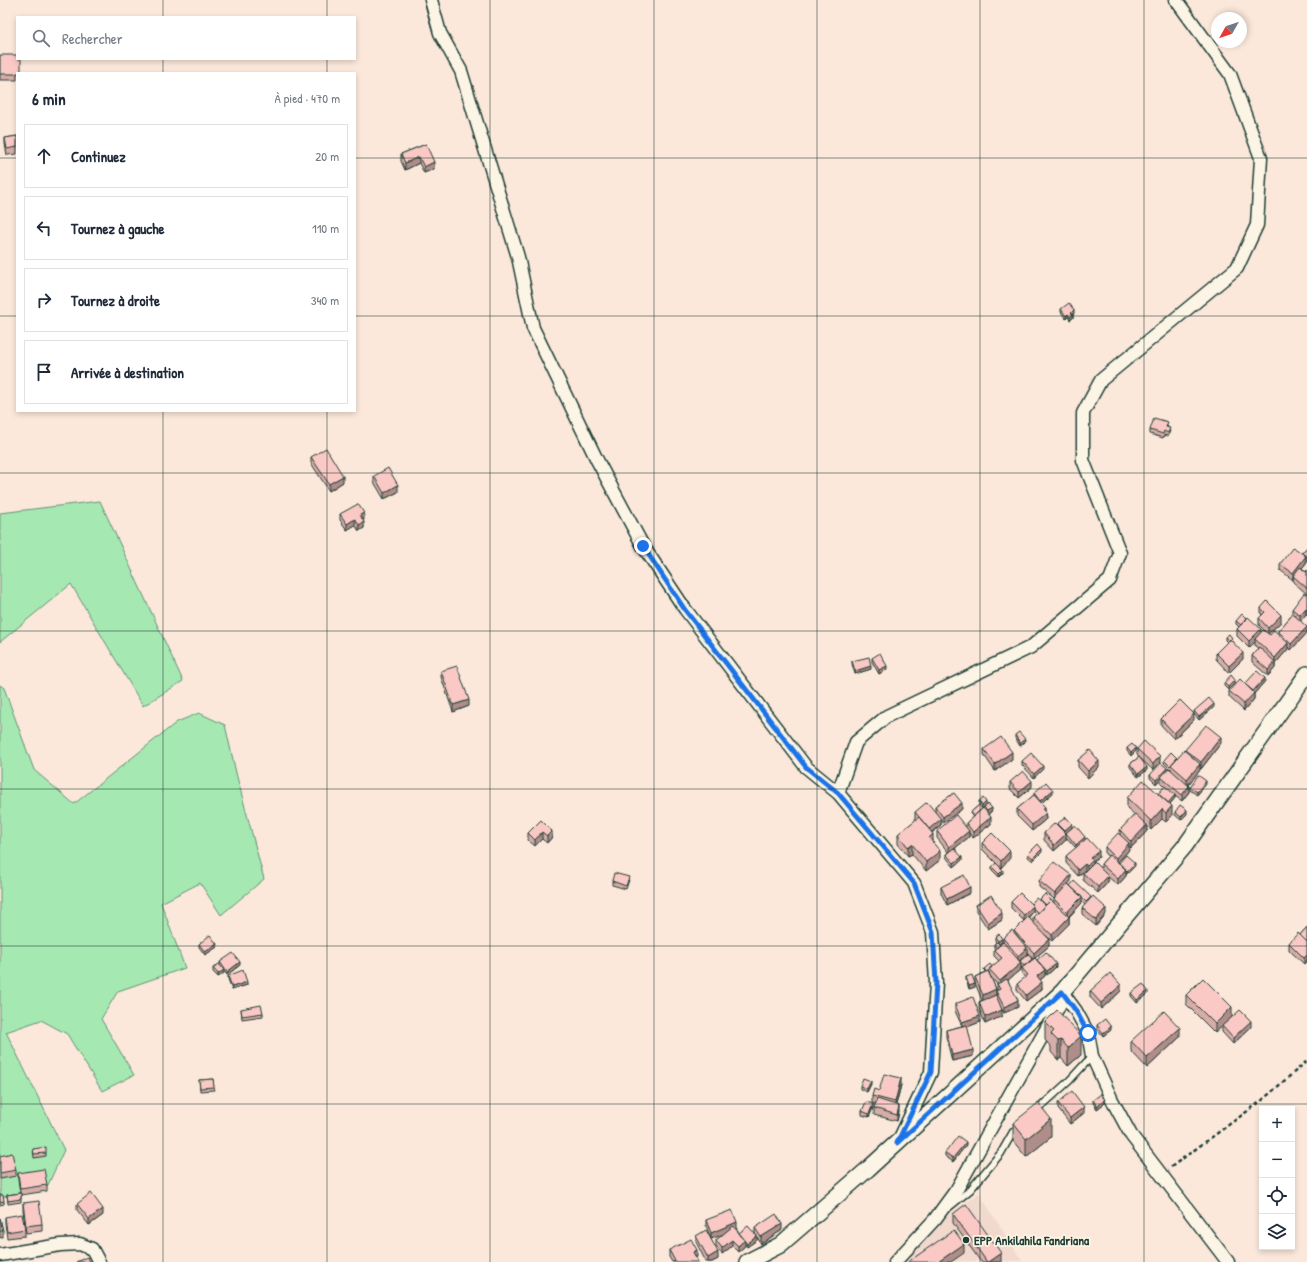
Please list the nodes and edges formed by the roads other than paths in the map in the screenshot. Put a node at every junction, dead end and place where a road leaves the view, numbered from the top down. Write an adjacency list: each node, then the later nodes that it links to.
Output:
1 (431, 0): 4 (street)
2 (1176, 0): 4 (street)
3 (1307, 674): 5 (street)
4 (838, 793): 9 (street)
5 (1062, 992): 6 (street); 9 (street); 10 (street)
6 (1092, 1056): 7 (lane); 15 (street)
7 (1030, 1116)
8 (1024, 1121): 10 (lane)
9 (897, 1143): 13 (street)
10 (934, 1219): 14 (street)
11 (0, 1255): 12 (street)
12 (98, 1262)
13 (747, 1262)
14 (895, 1262)
15 (1228, 1262)

